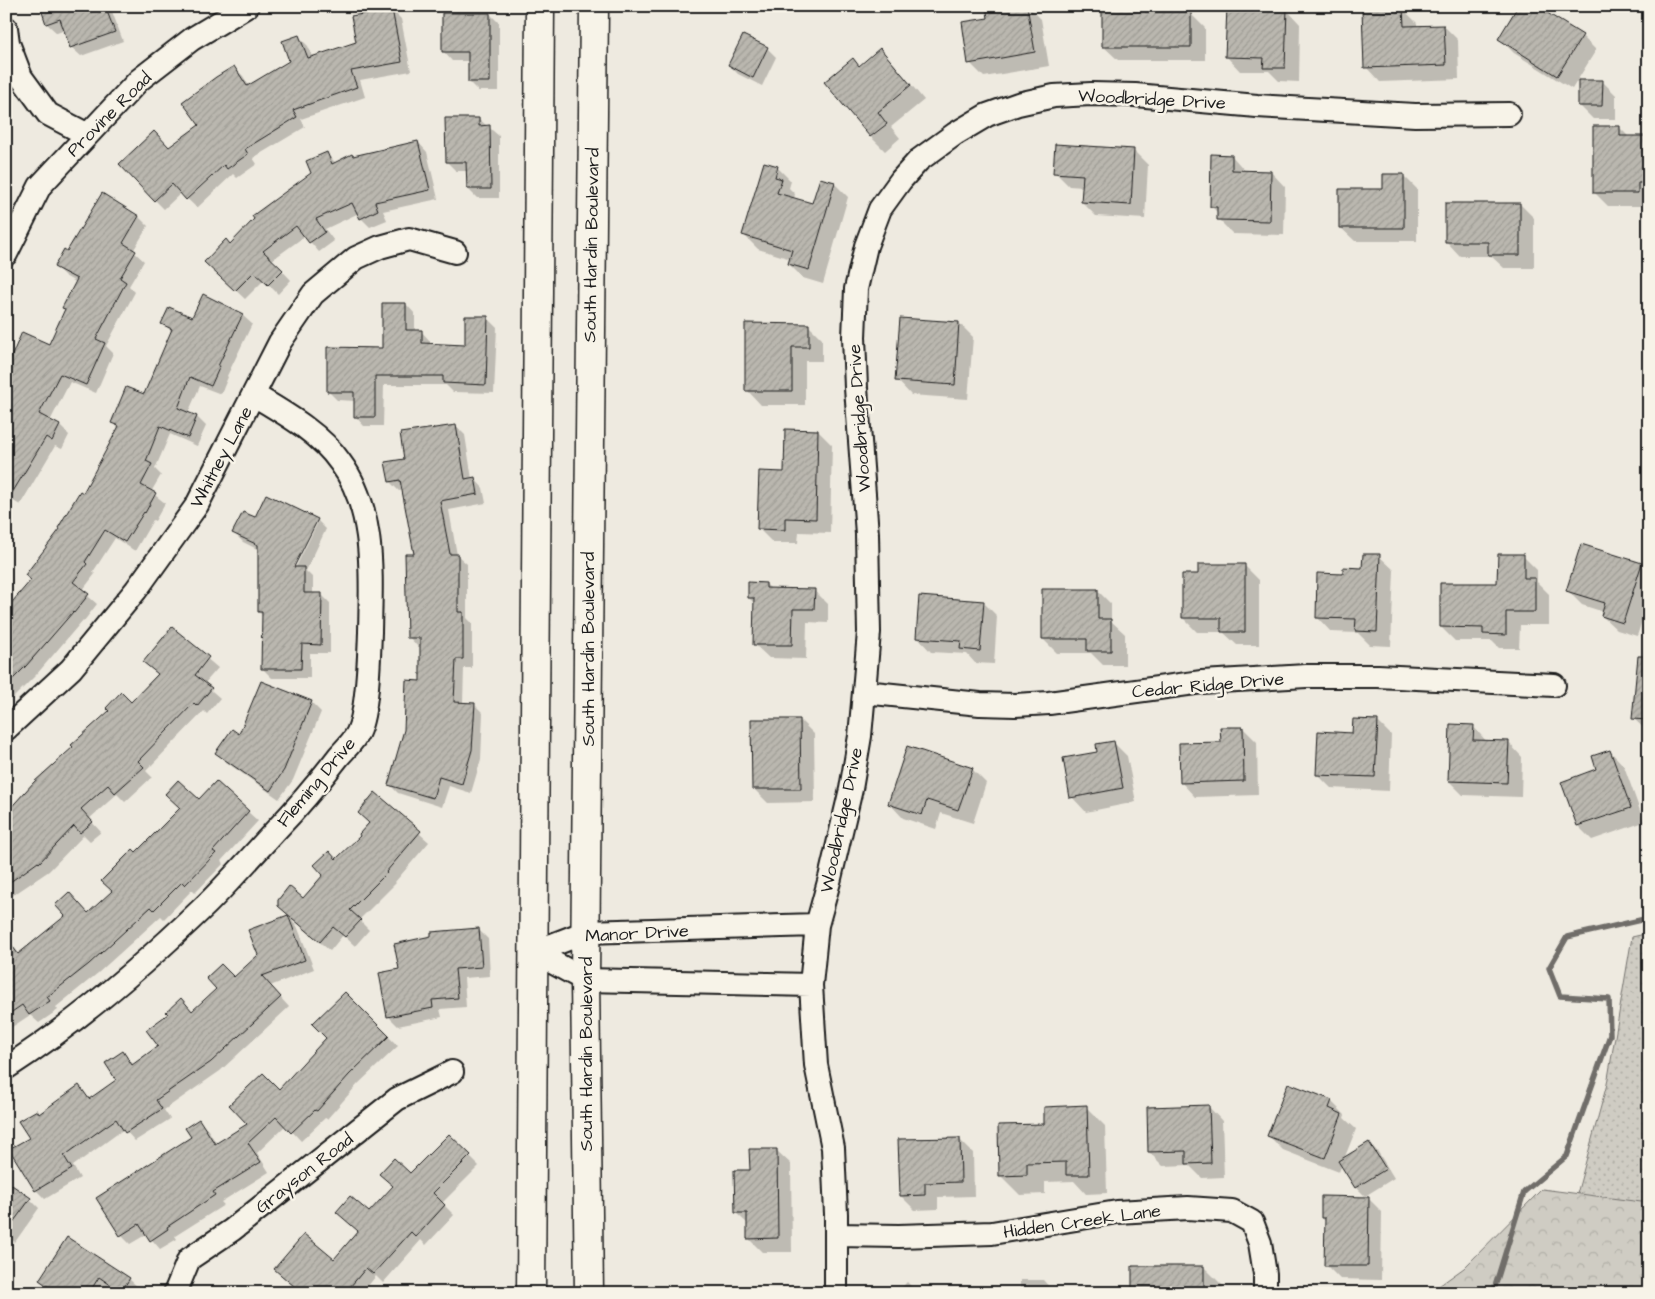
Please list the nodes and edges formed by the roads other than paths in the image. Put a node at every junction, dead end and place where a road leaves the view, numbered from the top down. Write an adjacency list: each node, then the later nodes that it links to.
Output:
1 (247, 6): 6 (street, Provine Road)
2 (540, 6): 15 (main road)
3 (594, 6): 14 (main road, South Hardin Boulevard)
4 (6, 28): 6 (street)
5 (1509, 114): 11 (street, Woodbridge Drive)
6 (86, 134): 8 (street, Provine Road)
7 (455, 252): 9 (street, Whitney Lane)
8 (6, 254)
9 (254, 395): 12 (street, Whitney Lane); 18 (street, Fleming Drive)
10 (1554, 685): 11 (street, Cedar Ridge Drive)
11 (864, 692): 13 (street, Woodbridge Drive)
12 (6, 729)
13 (817, 925): 14 (street, Manor Drive); 17 (street, Woodbridge Drive)
14 (586, 932): 15 (street, Manor Drive); 16 (main road, South Hardin Boulevard)
15 (534, 952): 16 (street); 22 (main road)
16 (585, 980): 17 (street); 23 (main road, South Hardin Boulevard)
17 (811, 985): 20 (street, Woodbridge Drive)
18 (6, 1068)
19 (452, 1072): 21 (street, Grayson Road)
20 (836, 1235): 24 (street, Woodbridge Drive); 25 (street, Hidden Creek Lane)
21 (175, 1293)
22 (531, 1293)
23 (589, 1293)
24 (836, 1293)
25 (1265, 1293)

